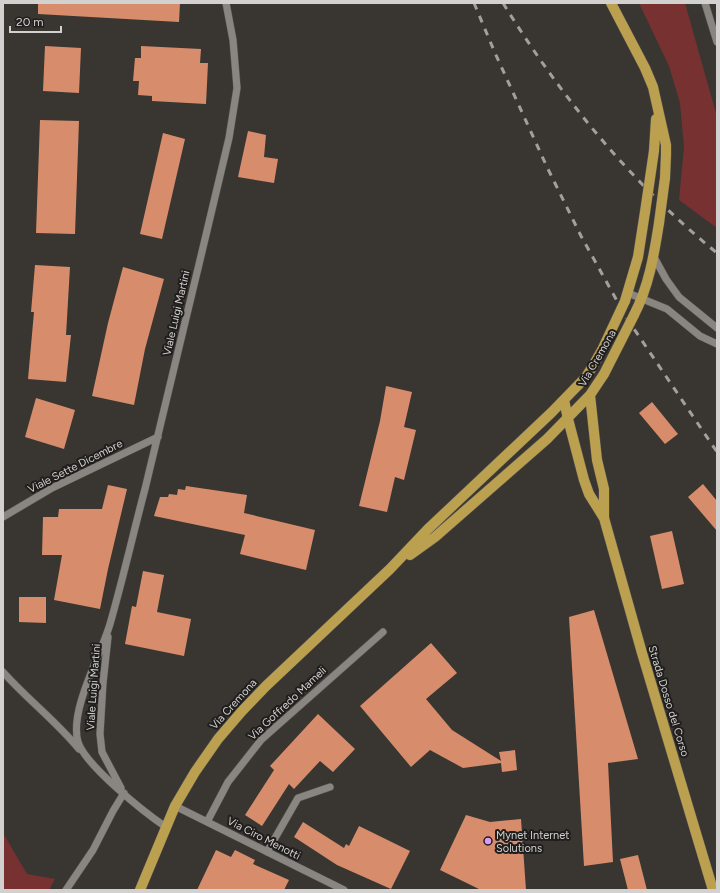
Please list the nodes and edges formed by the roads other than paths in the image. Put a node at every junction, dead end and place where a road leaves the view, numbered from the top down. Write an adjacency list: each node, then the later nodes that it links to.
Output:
1 (226, 3): 14 (street, Viale Luigi Martini)
2 (611, 3): 5 (main road, Via Cremona)
3 (705, 3): 4 (street)
4 (717, 42)
5 (656, 99): 6 (main road, Via Cremona, bridge); 7 (main road, Via Cremona, bridge)
6 (654, 257): 8 (main road, Via Cremona); 9 (street)
7 (626, 297): 8 (street); 12 (main road, Via Cremona, bridge)
8 (642, 298): 10 (street); 11 (main road, Via Cremona, bridge)
9 (717, 328)
10 (717, 344)
11 (590, 395): 13 (main road, Via Cremona); 16 (main road, Strada Dosso del Corso)
12 (564, 400): 13 (main road, Strada Dosso del Corso); 17 (main road, Via Cremona)
13 (568, 419): 16 (main road, Strada Dosso del Corso); 17 (main road, Via Cremona)
14 (158, 437): 15 (street, Viale Sette Dicembre); 18 (street, Viale Luigi Martini)
15 (3, 517)
16 (604, 518): 31 (main road, Strada Dosso del Corso)
17 (390, 569): 24 (main road, Via Cremona)
18 (110, 625): 21 (street, Viale Luigi Martini); 23 (street, Viale Luigi Martini)
19 (383, 632): 25 (street, Via Goffredo Mameli)
20 (3, 672): 21 (street)
21 (88, 760): 23 (street, Viale Luigi Martini)
22 (330, 787): 27 (street)
23 (124, 793): 26 (street, Viale Luigi Martini); 28 (street)
24 (175, 806): 25 (street, Via Ciro Menotti); 26 (main road, Via Cremona)
25 (207, 822): 27 (street, Via Ciro Menotti)
26 (166, 827): 29 (main road, Via Cremona)
27 (267, 852): 30 (street, Via Ciro Menotti)
28 (66, 890)
29 (140, 890)
30 (344, 890)
31 (713, 890)

